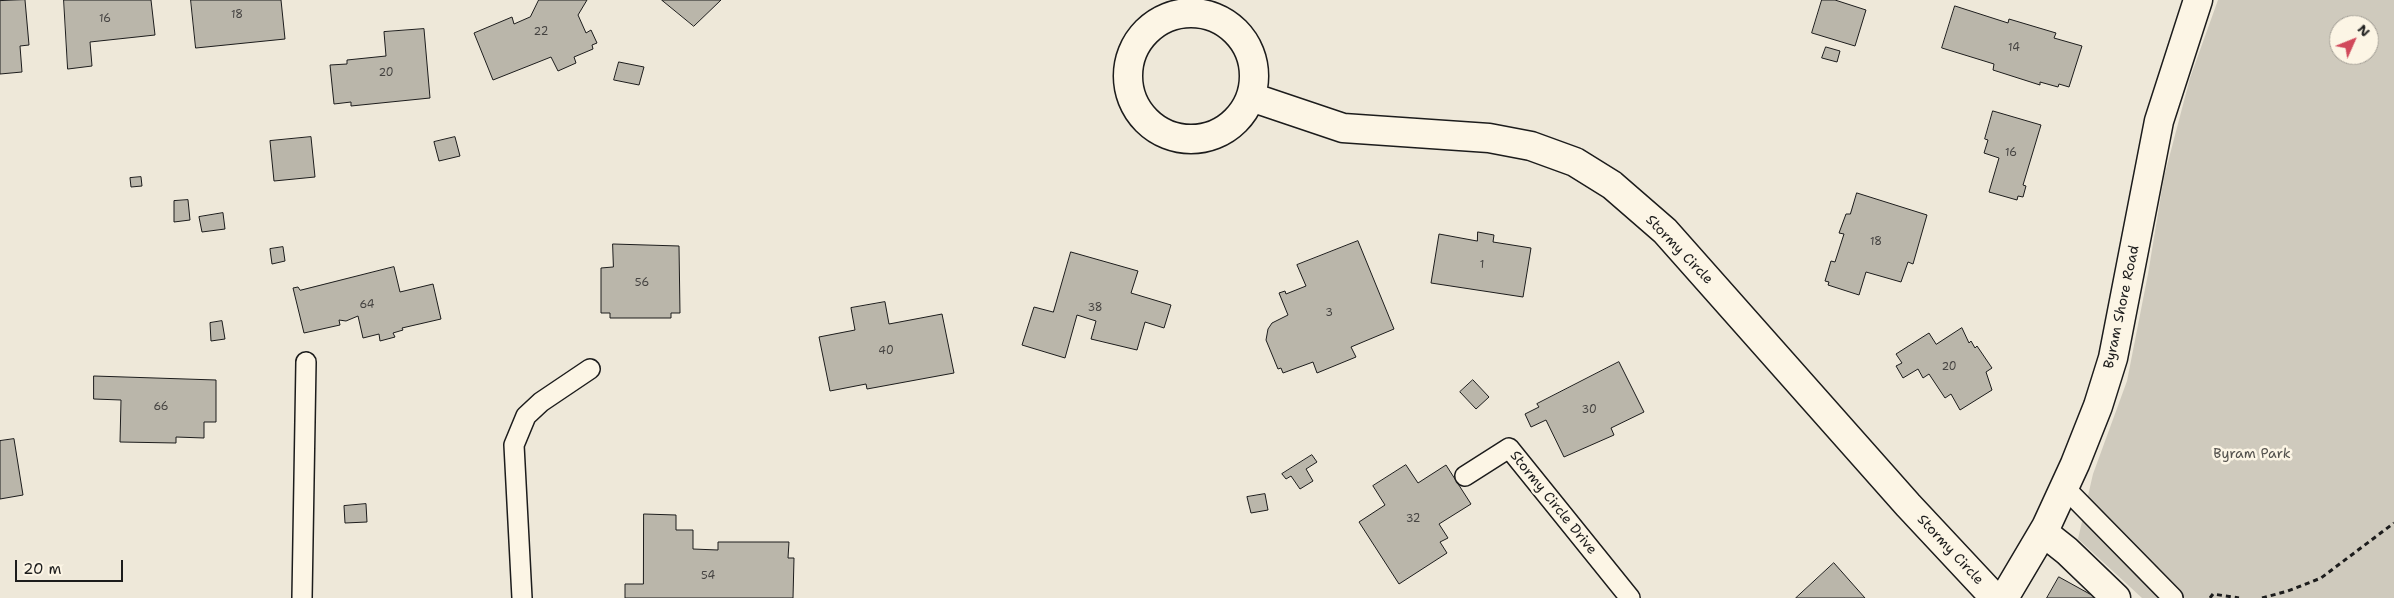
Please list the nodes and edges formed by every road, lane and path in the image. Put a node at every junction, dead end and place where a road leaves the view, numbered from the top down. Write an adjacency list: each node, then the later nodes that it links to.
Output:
1 (2198, 0): 6 (street, Byram Shore Road)
2 (1251, 97): 2 (street); 12 (street, Stormy Circle)
3 (306, 362): 9 (lane)
4 (590, 369): 10 (lane)
5 (1465, 476): 11 (lane, Stormy Circle Drive)
6 (2064, 487): 8 (street, Byram Shore Road); 15 (lane)
7 (2394, 524): 18 (path)
8 (2043, 532): 13 (street, Byram Shore Road); 14 (street)
9 (302, 598)
10 (522, 598)
11 (1630, 598)
12 (1995, 598)
13 (2004, 598)
14 (2116, 598)
15 (2173, 598)
16 (2210, 598): 17 (path)
17 (2239, 598)
18 (2262, 598)

